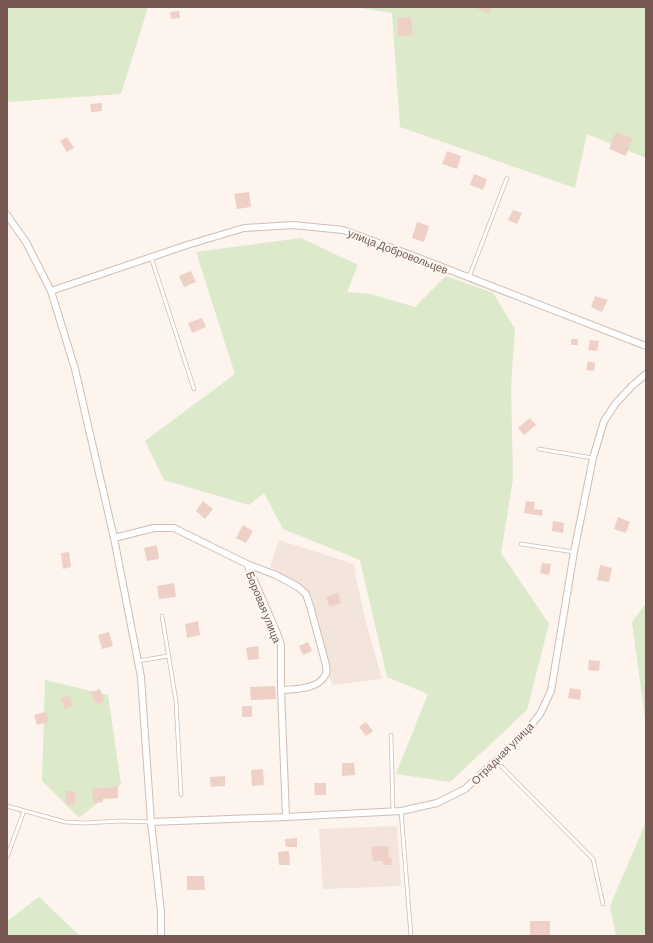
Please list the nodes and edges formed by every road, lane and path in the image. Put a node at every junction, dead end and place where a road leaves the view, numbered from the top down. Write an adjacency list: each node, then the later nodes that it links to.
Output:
1 (508, 178): 4 (lane)
2 (7, 215): 5 (street)
3 (151, 257): 4 (street, улица Добровольцев); 5 (street, улица Добровольцев); 8 (lane)
4 (469, 277): 6 (street, улица Добровольцев)
5 (51, 291): 11 (street)
6 (646, 346)
7 (646, 374): 10 (street, Отрадная улица)
8 (194, 389)
9 (539, 449): 10 (lane)
10 (593, 458): 13 (street, Отрадная улица)
11 (114, 538): 14 (street, Боровая улица); 17 (street)
12 (521, 544): 13 (lane)
13 (574, 552): 20 (street, Отрадная улица)
14 (246, 564): 18 (street, Боровая улица); 18 (street)
15 (162, 616): 16 (lane)
16 (168, 656): 17 (lane); 21 (lane)
17 (138, 661): 27 (street)
18 (281, 690): 26 (street, Боровая улица)
19 (391, 735): 25 (lane)
20 (496, 761): 23 (street, Отрадная улица); 29 (lane)
21 (181, 795)
22 (7, 806): 24 (lane)
23 (401, 810): 25 (street, Отрадная улица); 31 (lane)
24 (24, 811): 27 (lane); 28 (lane)
25 (393, 811): 26 (street, Отрадная улица)
26 (286, 817): 27 (street, Отрадная улица)
27 (151, 822): 30 (street)
28 (7, 857)
29 (603, 904)
30 (160, 936)
31 (411, 936)

